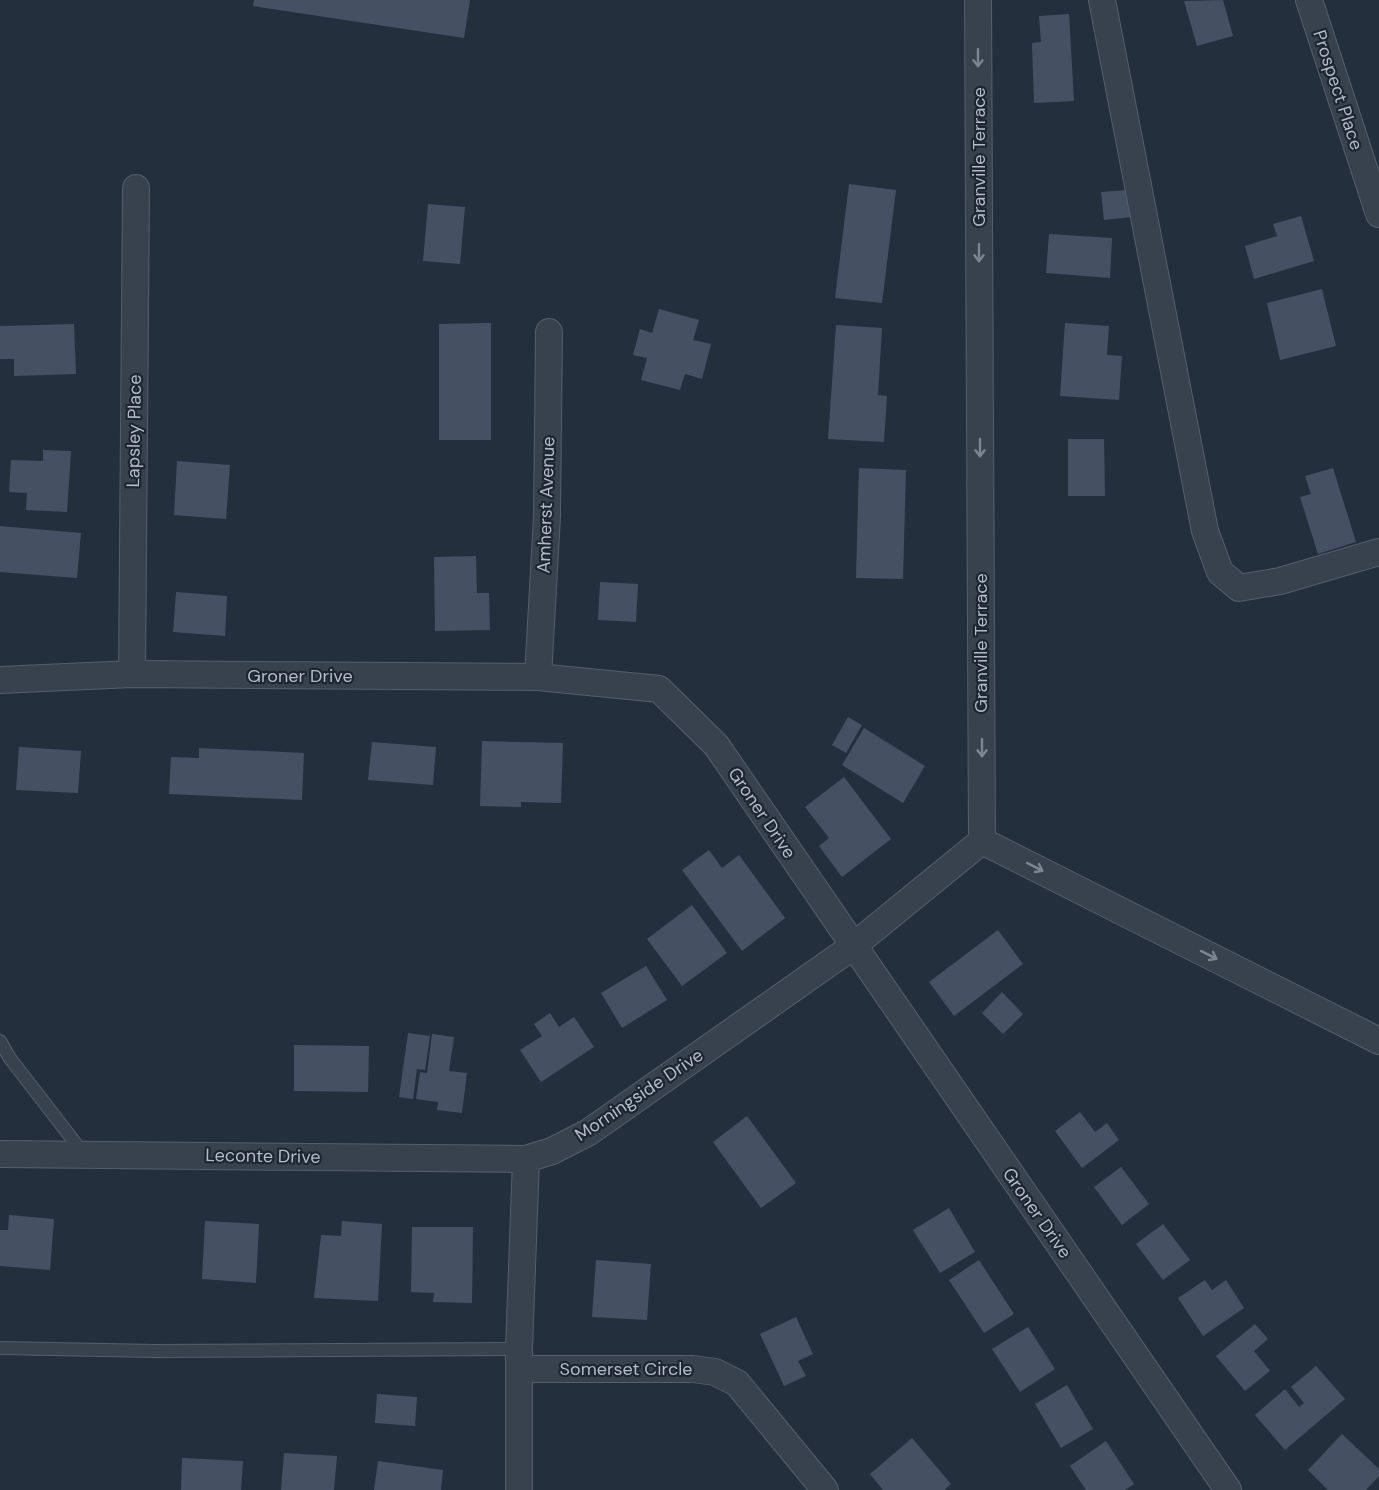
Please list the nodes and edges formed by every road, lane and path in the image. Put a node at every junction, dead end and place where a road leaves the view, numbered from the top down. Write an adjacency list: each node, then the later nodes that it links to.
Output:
1 (978, 0): 11 (street, Granville Terrace, one-way to 11)
2 (1102, 0): 7 (street)
3 (1309, 0): 5 (street, Prospect Place)
4 (136, 188): 8 (street, Lapsley Place)
5 (1379, 214)
6 (549, 332): 9 (street, Amherst Avenue)
7 (1379, 552)
8 (132, 675): 9 (street, Groner Drive); 10 (street, Groner Drive)
9 (538, 677): 12 (street, Groner Drive)
10 (0, 680)
11 (982, 841): 12 (street, Morningside Drive); 14 (street, one-way to 14)
12 (852, 946): 17 (street, Morningside Drive); 22 (street, Groner Drive)
13 (0, 1041): 16 (lane)
14 (1379, 1041)
15 (0, 1154): 16 (street, Leconte Drive)
16 (84, 1154): 17 (street, Leconte Drive)
17 (526, 1159): 19 (street)
18 (0, 1348): 19 (lane)
19 (519, 1359): 20 (street); 21 (street, Somerset Circle)
20 (519, 1490)
21 (825, 1490)
22 (1228, 1490)

